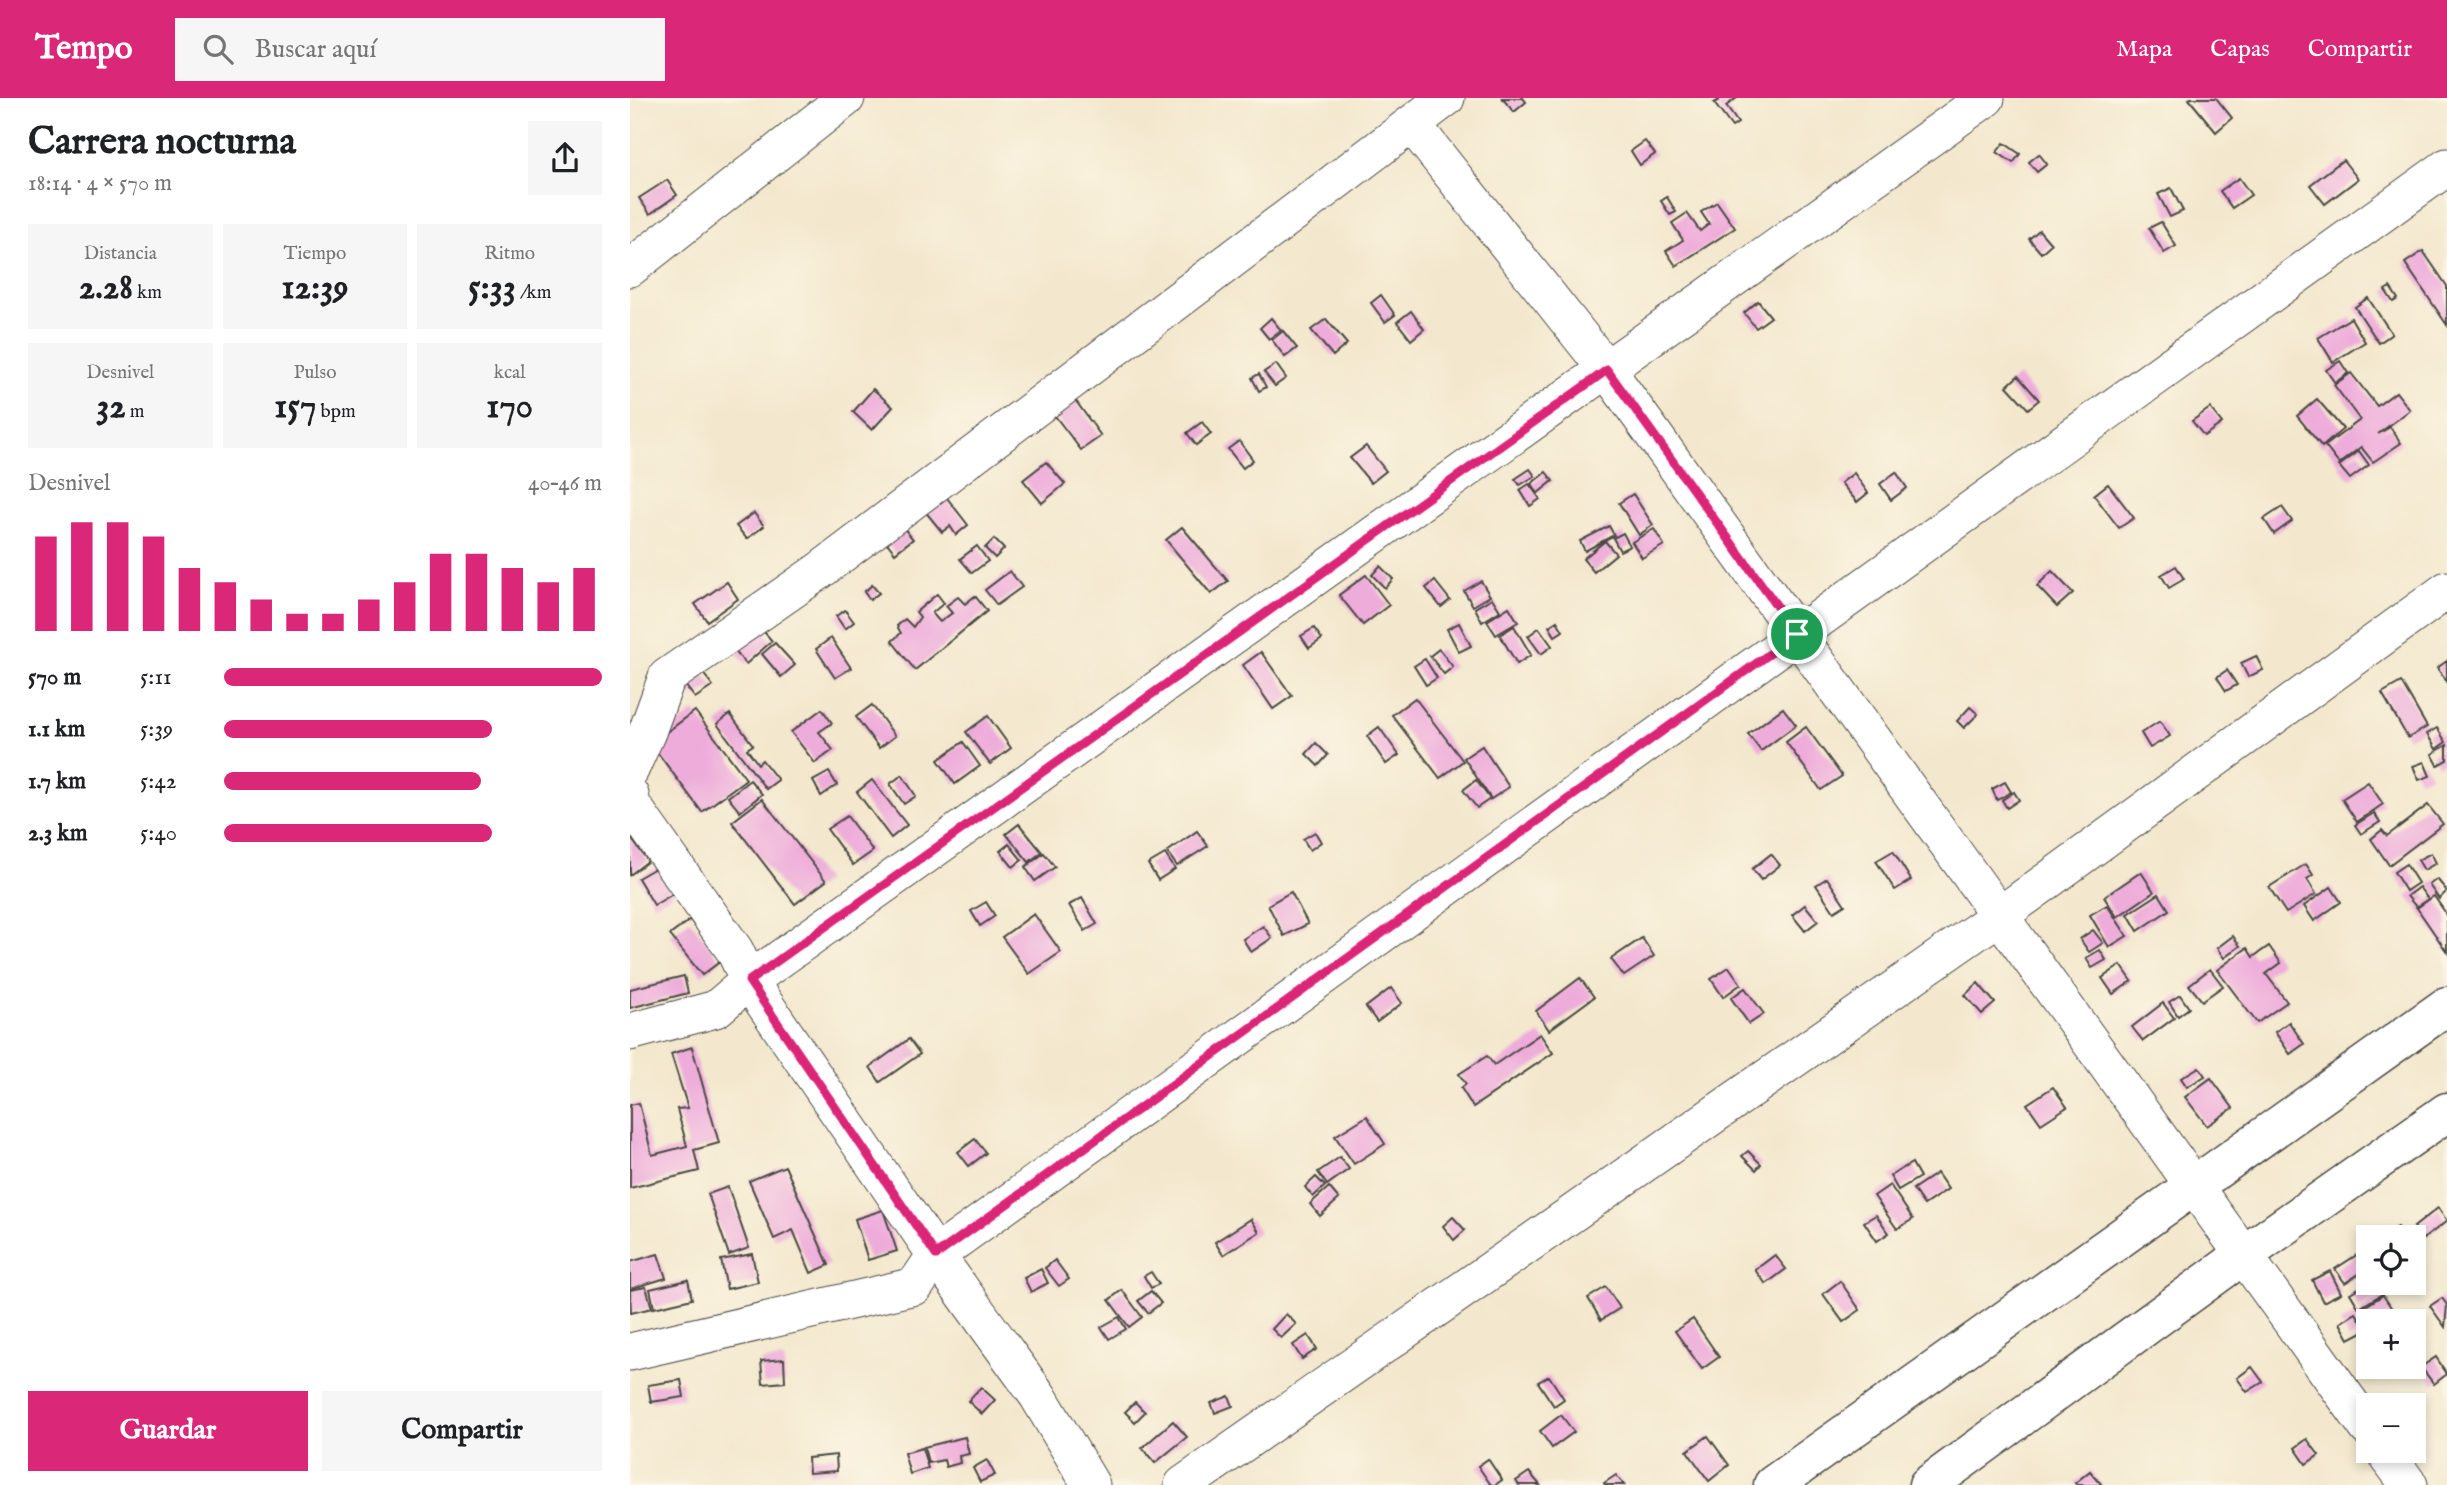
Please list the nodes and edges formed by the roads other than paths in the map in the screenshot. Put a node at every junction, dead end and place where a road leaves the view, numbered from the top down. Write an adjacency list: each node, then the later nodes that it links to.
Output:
1 (846, 98): 6 (street)
2 (1446, 98): 4 (street)
3 (1986, 98): 7 (street)
4 (1412, 124): 7 (street); 10 (street)
5 (2447, 167): 9 (street)
6 (630, 268)
7 (1607, 370): 9 (street); 13 (street)
8 (2447, 590): 12 (street)
9 (1797, 634): 12 (street); 18 (street)
10 (630, 769)
11 (630, 795): 13 (street)
12 (1999, 916): 17 (street); 24 (street)
13 (749, 981): 15 (street); 18 (street)
14 (2447, 1006): 17 (street)
15 (630, 1032)
16 (2447, 1112): 19 (street)
17 (2194, 1188): 19 (street); 25 (street)
18 (936, 1255): 20 (street); 23 (street)
19 (2242, 1256): 21 (street); 26 (street)
20 (630, 1352)
21 (2356, 1412)
22 (2393, 1463): 27 (street)
23 (1091, 1485)
24 (1183, 1485)
25 (1773, 1485)
26 (1928, 1485)
27 (2409, 1485)

